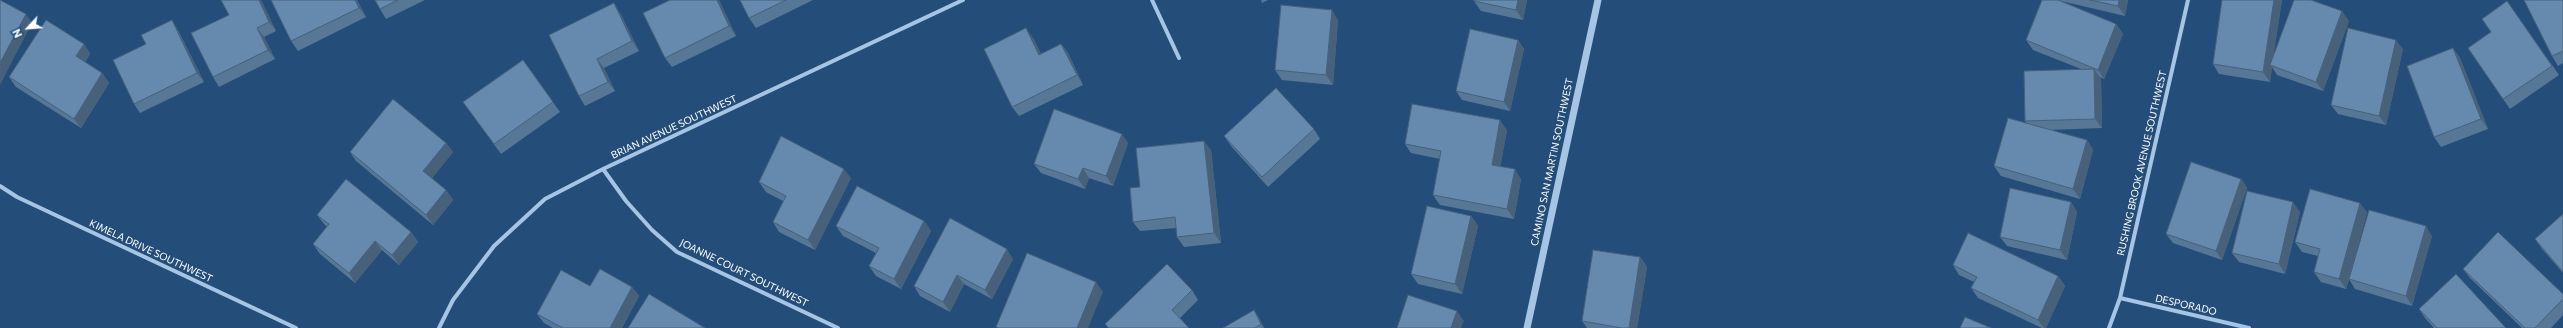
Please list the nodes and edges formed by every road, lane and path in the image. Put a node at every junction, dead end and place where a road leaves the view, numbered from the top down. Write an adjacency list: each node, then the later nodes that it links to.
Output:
1 (963, 0): 6 (street, BRIAN AVENUE SOUTHWEST)
2 (1152, 0): 5 (street)
3 (1598, 0): 12 (street, CAMINO SAN MARTIN SOUTHWEST)
4 (2188, 0): 8 (street, RUSHING BROOK AVENUE SOUTHWEST)
5 (1179, 58)
6 (603, 169): 10 (street, BRIAN AVENUE SOUTHWEST); 11 (street, JOANNE COURT SOUTHWEST)
7 (0, 186): 9 (street, KIMELA DRIVE SOUTHWEST)
8 (2120, 298): 13 (street, RUSHING BROOK AVENUE SOUTHWEST); 14 (street, DESPORADO)
9 (296, 328)
10 (439, 328)
11 (838, 328)
12 (1527, 328)
13 (2109, 328)
14 (2250, 328)

